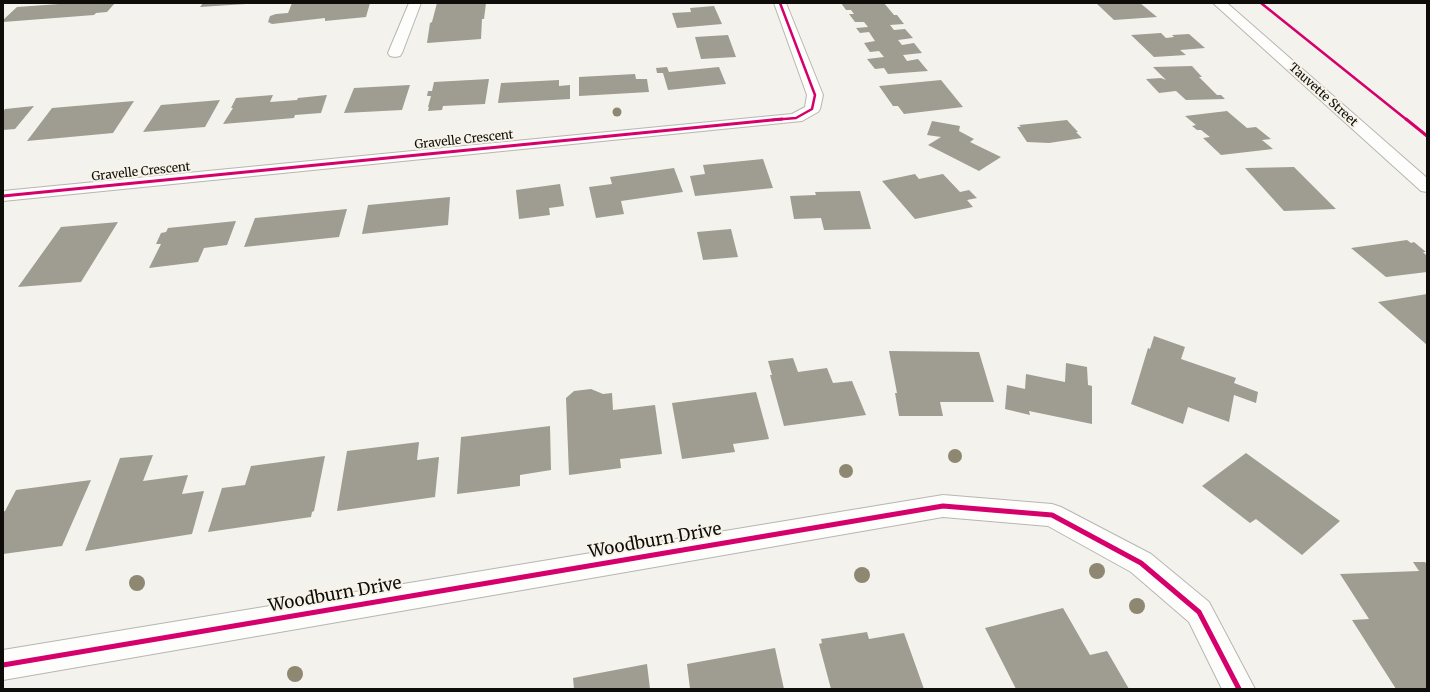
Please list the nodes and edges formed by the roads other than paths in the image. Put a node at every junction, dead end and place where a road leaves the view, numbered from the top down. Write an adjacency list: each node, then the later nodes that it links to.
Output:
1 (415, 3): 4 (street)
2 (780, 3): 6 (street, Gravelle Crescent)
3 (1219, 3): 5 (street, Tauvette Street)
4 (395, 53)
5 (1427, 187)
6 (3, 196)
7 (3, 665): 8 (street, Woodburn Drive)
8 (1239, 689)

